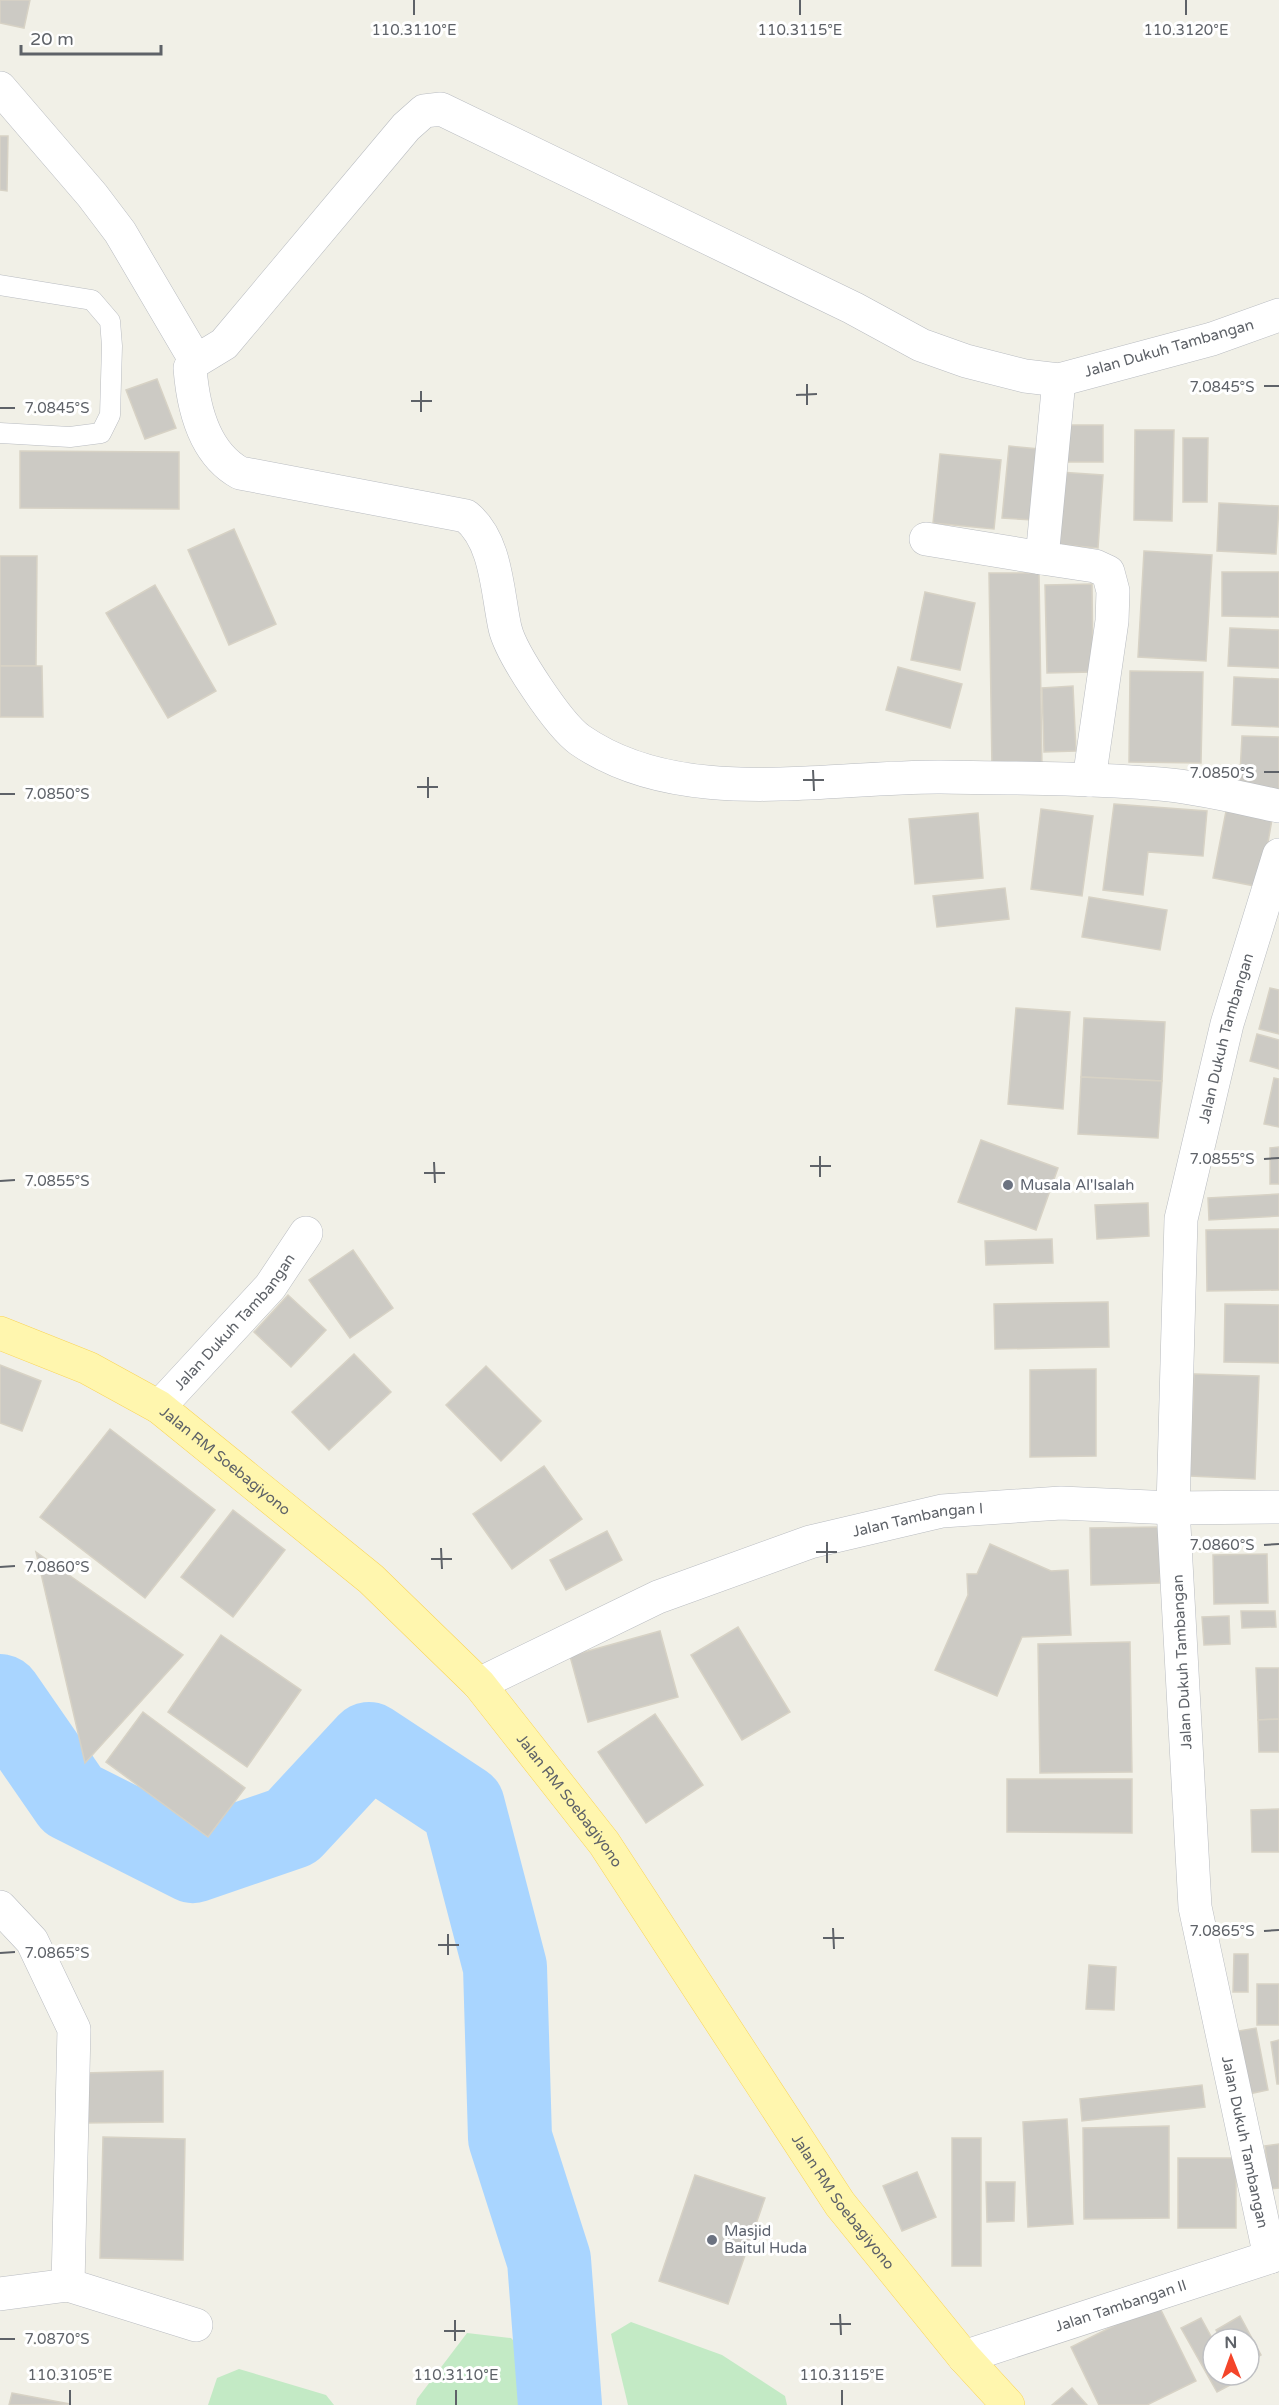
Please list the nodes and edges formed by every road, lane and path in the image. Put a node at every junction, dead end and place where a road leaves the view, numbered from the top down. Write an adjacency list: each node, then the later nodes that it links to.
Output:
1 (0, 88): 4 (street)
2 (0, 285): 6 (lane)
3 (1279, 315): 5 (street, Jalan Dukuh Tambangan)
4 (196, 361): 5 (street); 9 (street)
5 (1059, 380): 8 (street)
6 (0, 433)
7 (927, 539): 8 (street)
8 (1042, 558): 9 (street)
9 (1089, 780): 10 (street)
10 (1279, 806)
11 (1279, 855): 16 (street, Jalan Dukuh Tambangan)
12 (306, 1233): 14 (street, Jalan Dukuh Tambangan)
13 (0, 1333): 14 (main road, Jalan RM Soebagiyono)
14 (159, 1407): 17 (main road, Jalan RM Soebagiyono)
15 (1279, 1507): 16 (street, Jalan Tambangan I)
16 (1173, 1508): 17 (street, Jalan Tambangan I); 19 (street, Jalan Dukuh Tambangan)
17 (479, 1684): 23 (main road, Jalan RM Soebagiyono)
18 (0, 1907): 20 (street)
19 (1274, 2256): 23 (street, Jalan Tambangan II)
20 (68, 2285): 21 (street); 22 (street)
21 (0, 2297)
22 (196, 2325)
23 (964, 2357): 24 (main road, Jalan RM Soebagiyono)
24 (1008, 2405)

